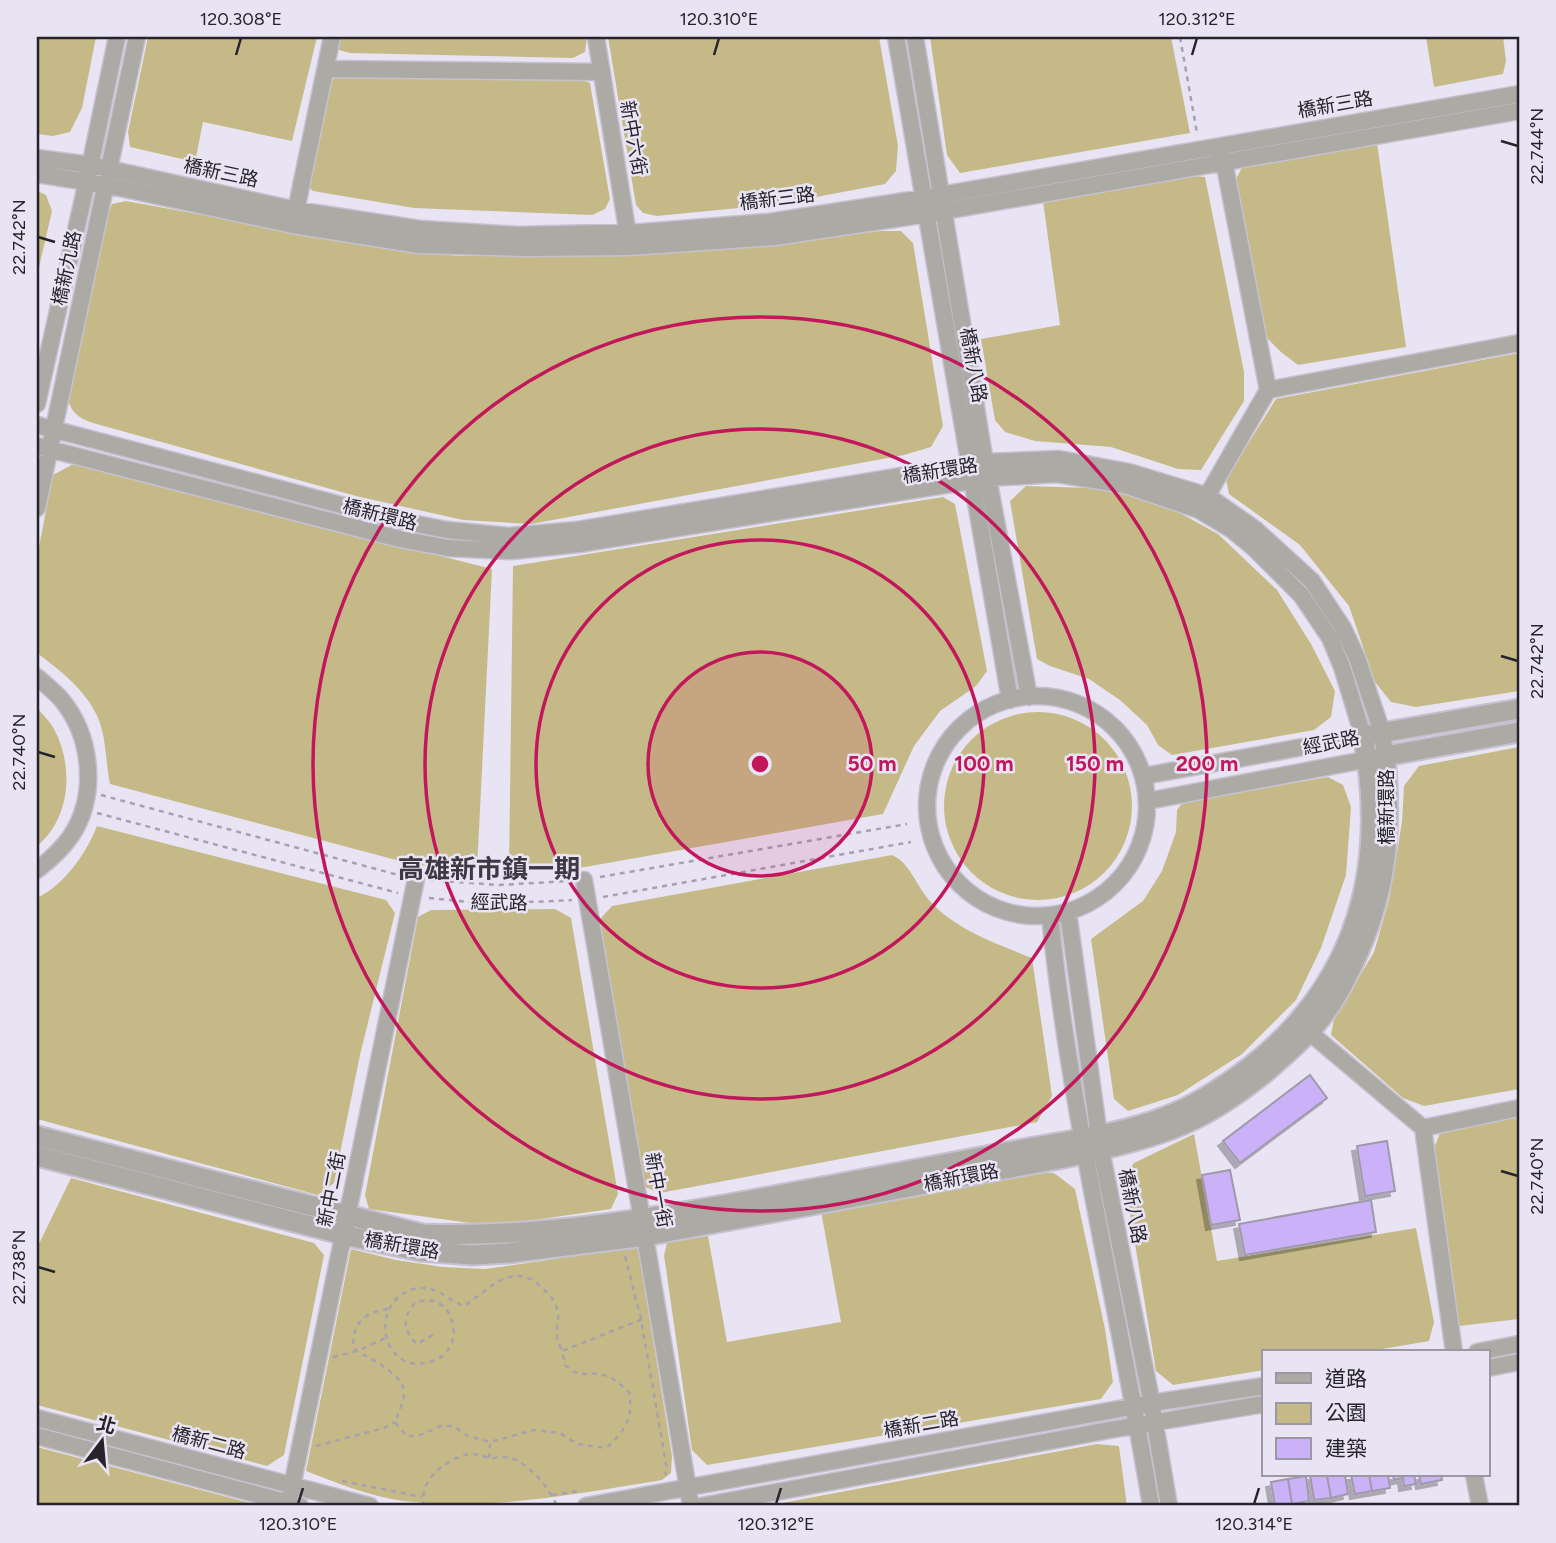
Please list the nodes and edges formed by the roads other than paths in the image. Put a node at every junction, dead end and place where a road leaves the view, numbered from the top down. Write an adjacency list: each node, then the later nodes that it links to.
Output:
1 (117, 37): 14 (street, 橋新九路)
2 (137, 37): 16 (street, 橋新九路)
3 (332, 37): 7 (street)
4 (596, 37): 8 (street, 新中六街)
5 (896, 37): 18 (street, 橋新八路)
6 (915, 37): 17 (street, 橋新八路)
7 (326, 69): 8 (street); 19 (street)
8 (602, 72): 20 (street, 新中六街)
9 (1519, 94): 11 (street, 橋新三路)
10 (1519, 111): 13 (street, 橋新三路)
11 (1221, 145): 13 (street); 17 (street, 橋新三路)
12 (37, 158): 14 (street, 橋新三路)
13 (1224, 162): 17 (street, 橋新三路); 22 (street)
14 (89, 173): 15 (street, 橋新三路); 16 (street, 橋新三路); 23 (street, 橋新九路)
15 (37, 174)
16 (108, 177): 19 (street, 橋新三路); 24 (street, 橋新九路)
17 (944, 203): 18 (street, 橋新三路); 26 (street, 橋新八路)
18 (925, 206): 20 (street, 橋新三路); 26 (street, 橋新八路)
19 (295, 217): 20 (street, 橋新三路)
20 (629, 240)
21 (1519, 344): 22 (street)
22 (1268, 390): 27 (street)
23 (37, 404)
24 (45, 427): 25 (street, 橋新九路); 26 (street, 橋新環路)
25 (43, 448): 26 (street, 橋新環路); 28 (street, 橋新九路)
26 (979, 471): 27 (street, 橋新環路); 30 (street, 橋新八路); 31 (street, 橋新八路)
27 (1203, 503): 34 (street, 橋新環路)
28 (37, 508)
29 (37, 677): 38 (street)
30 (1029, 697): 31 (street); 36 (street)
31 (1010, 700): 42 (street)
32 (1519, 709): 34 (street, 經武路)
33 (1519, 732): 35 (street, 經武路)
34 (1372, 734): 35 (street, 橋新環路); 36 (street, 經武路)
35 (1376, 757): 37 (street, 經武路); 43 (street, 橋新環路)
36 (1144, 776): 37 (street)
37 (1148, 801): 41 (street)
38 (37, 870)
39 (416, 879): 49 (street, 新中二街)
40 (584, 880): 50 (street, 新中一街)
41 (1068, 912): 42 (street); 47 (street, 橋新八路)
42 (1050, 916): 47 (street, 橋新八路)
43 (1303, 1028): 45 (street); 47 (street, 橋新環路)
44 (1519, 1108): 45 (street)
45 (1423, 1128): 52 (street)
46 (37, 1136): 49 (street, 橋新環路)
47 (1091, 1144): 50 (street, 橋新環路); 57 (street, 橋新八路); 59 (street, 橋新八路)
48 (37, 1156): 49 (street, 橋新環路)
49 (345, 1225): 50 (street, 橋新環路); 65 (street, 新中二街)
50 (644, 1228): 66 (street, 新中一街)
51 (1519, 1344): 53 (street)
52 (1454, 1350)
53 (1488, 1350)
54 (1519, 1362): 55 (street)
55 (1490, 1368)
56 (1262, 1386): 57 (street, 橋新二路)
57 (1152, 1403): 59 (street, 橋新二路); 61 (street, 橋新八路)
58 (1262, 1404): 61 (street, 橋新二路)
59 (1135, 1406): 62 (street, 橋新八路); 66 (street, 橋新二路)
60 (37, 1418): 65 (street, 橋新二路)
61 (1155, 1422): 62 (street, 橋新二路); 73 (street, 橋新八路)
62 (1138, 1424): 71 (street, 橋新二路); 72 (street, 橋新八路)
63 (37, 1436): 67 (street, 橋新二路)
64 (1474, 1476): 74 (street)
65 (291, 1485): 67 (street, 新中二街); 68 (street, 橋新二路)
66 (689, 1488): 69 (street, 橋新二路); 70 (street, 新中一街)
67 (292, 1505)
68 (370, 1506)
69 (586, 1506)
70 (691, 1506)
71 (701, 1506)
72 (1151, 1506)
73 (1169, 1506)
74 (1480, 1506)

